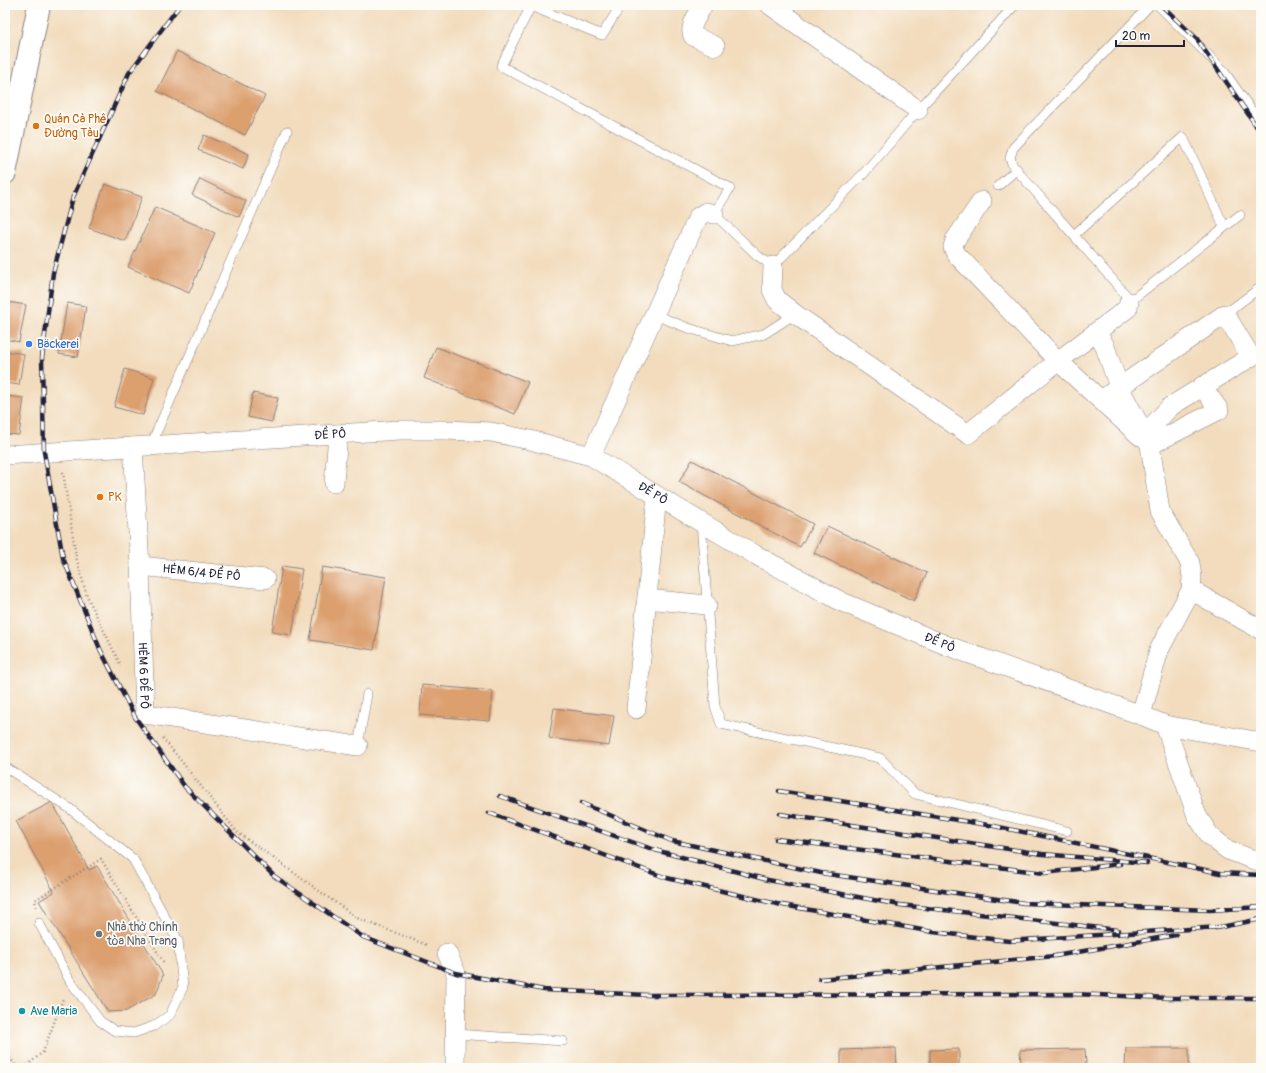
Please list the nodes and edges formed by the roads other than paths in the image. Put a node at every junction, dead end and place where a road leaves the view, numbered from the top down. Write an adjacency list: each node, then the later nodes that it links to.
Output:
1 (39, 5): 13 (street)
2 (621, 5): 8 (lane)
3 (703, 5): 9 (street)
4 (770, 5): 10 (street)
5 (1015, 5): 10 (lane)
6 (1150, 5): 14 (lane)
7 (1158, 5): 11 (lane)
8 (530, 6): 18 (lane)
9 (715, 46)
10 (918, 110): 22 (lane)
11 (1261, 124)
12 (287, 130): 36 (lane)
13 (8, 140): 15 (street)
14 (1017, 169): 16 (lane); 21 (lane)
15 (5, 173)
16 (998, 186)
17 (982, 201): 30 (street)
18 (714, 214): 22 (lane); 27 (street)
19 (1240, 215): 20 (lane)
20 (1224, 226): 21 (lane); 24 (lane)
21 (1074, 235): 24 (lane)
22 (773, 266): 25 (street)
23 (1261, 287): 26 (lane)
24 (1129, 302): 28 (street)
25 (794, 314): 27 (lane); 30 (street)
26 (1225, 314): 29 (street); 32 (street)
27 (655, 315): 38 (street)
28 (1097, 333): 30 (street); 32 (street)
29 (1256, 354): 31 (street)
30 (1058, 361): 33 (street)
31 (1202, 386): 35 (street); 35 (street)
32 (1119, 387): 33 (street); 35 (street)
33 (1101, 400): 35 (street)
34 (338, 434): 36 (street, ĐỀ PÔ); 38 (street, ĐỀ PÔ); 39 (street)
35 (1150, 445): 44 (street)
36 (142, 446): 37 (street, ĐỀ PÔ); 42 (street, HẺM 6 ĐỀ PÔ)
37 (5, 455)
38 (591, 456): 40 (street, ĐỀ PÔ)
39 (334, 483)
40 (657, 496): 41 (street, ĐỀ PÔ); 45 (street)
41 (700, 522): 46 (lane); 50 (street, ĐỀ PÔ)
42 (140, 566): 43 (street, HẺM 6/4 ĐỀ PÔ); 53 (street, HẺM 6 ĐỀ PÔ)
43 (264, 579)
44 (1191, 590): 47 (street); 50 (street)
45 (647, 599): 46 (street); 49 (street)
46 (707, 605): 55 (lane)
47 (1261, 630)
48 (367, 694): 53 (lane)
49 (636, 709)
50 (1141, 715): 51 (street, ĐỀ PÔ)
51 (1165, 725): 52 (street, ĐỀ PÔ); 56 (street)
52 (1261, 742)
53 (358, 746)
54 (5, 767): 57 (lane)
55 (1067, 831)
56 (1261, 861)
57 (39, 923)
58 (447, 952): 59 (street)
59 (455, 1034): 60 (lane); 61 (street)
60 (563, 1041)
61 (455, 1068)

